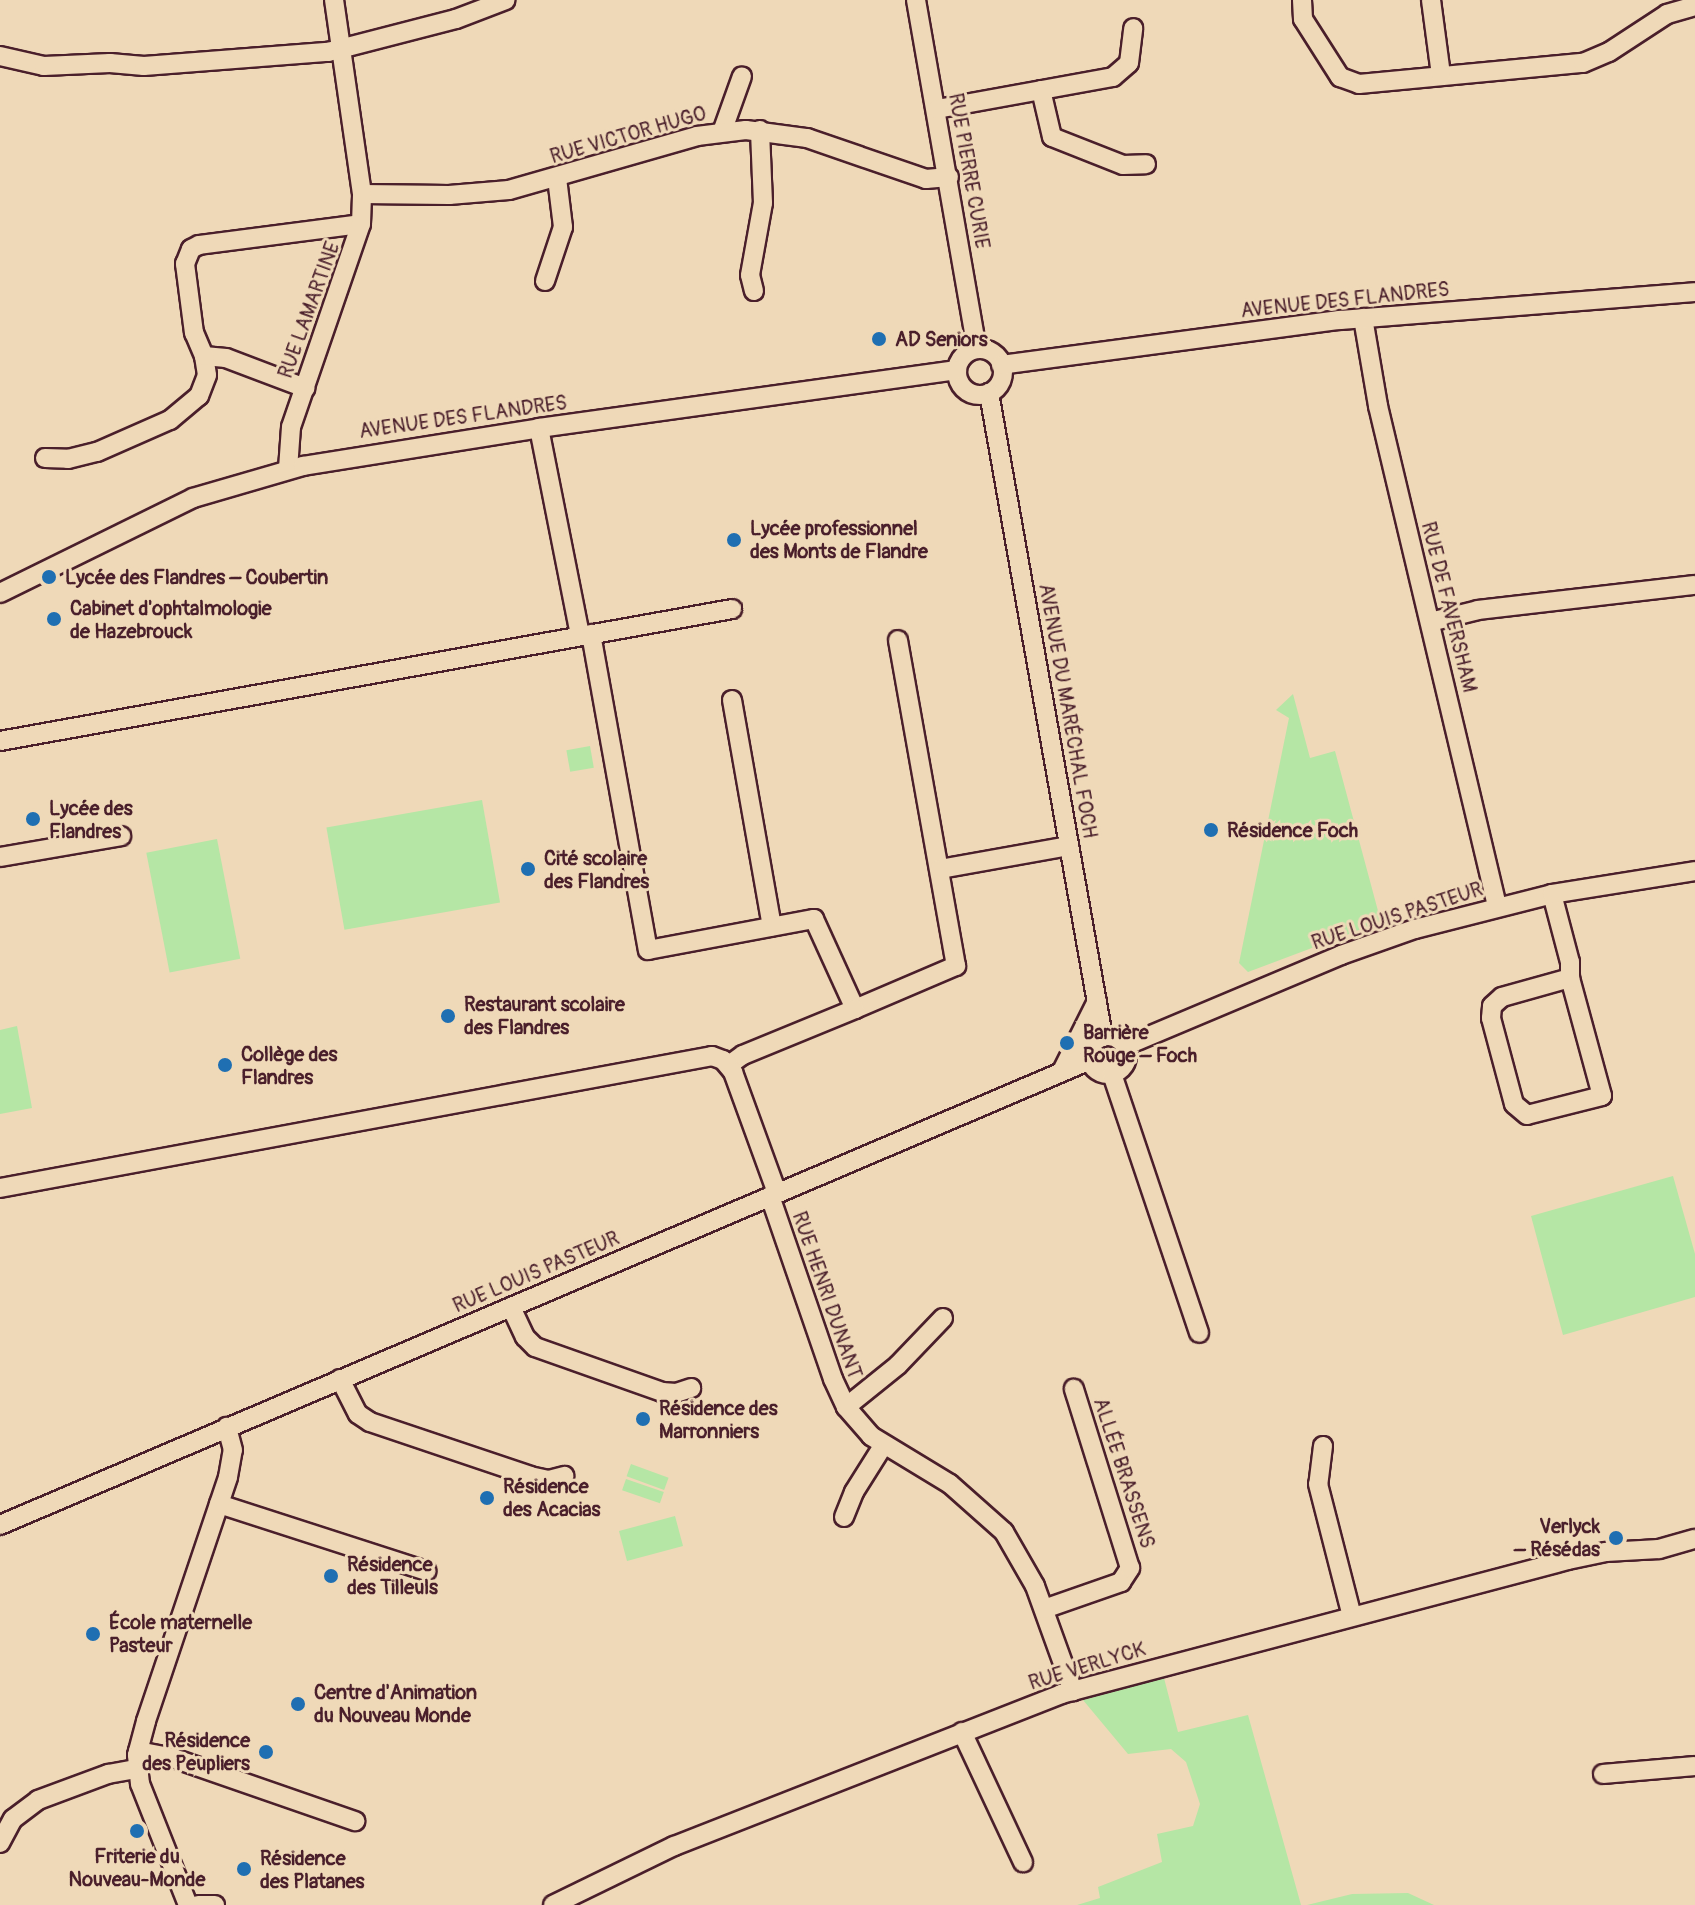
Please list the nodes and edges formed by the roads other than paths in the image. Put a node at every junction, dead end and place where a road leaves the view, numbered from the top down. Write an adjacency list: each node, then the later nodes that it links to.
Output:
1 (334, 0): 9 (street, RUE LAMARTINE)
2 (506, 0): 9 (street)
3 (916, 0): 14 (street, RUE PIERRE CURIE)
4 (1302, 0): 11 (street)
5 (1431, 0): 11 (street)
6 (1671, 5): 7 (street); 11 (street)
7 (1695, 6)
8 (1133, 28): 13 (street)
9 (341, 50): 10 (street); 20 (street, RUE LAMARTINE)
10 (0, 56)
11 (1441, 75)
12 (742, 76): 16 (street)
13 (1041, 90): 14 (street); 17 (street)
14 (937, 109): 18 (street, RUE PIERRE CURIE)
15 (760, 130): 16 (street, RUE VICTOR HUGO); 18 (street, RUE VICTOR HUGO); 23 (street)
16 (722, 132): 19 (street, RUE VICTOR HUGO)
17 (1146, 164)
18 (949, 177): 26 (street, RUE PIERRE CURIE)
19 (557, 178): 20 (street, RUE VICTOR HUGO); 22 (street)
20 (362, 194): 21 (street, RUE LAMARTINE)
21 (361, 224): 27 (street); 30 (street, RUE LAMARTINE)
22 (545, 281)
23 (754, 291)
24 (1695, 292): 25 (street, AVENUE DES FLANDRES)
25 (1363, 318): 28 (street, AVENUE DES FLANDRES); 38 (street, RUE DE FAVERSHAM)
26 (977, 349): 28 (street); 29 (street)
27 (204, 356): 30 (street); 33 (street)
28 (1001, 365): 31 (street)
29 (957, 370): 31 (street); 32 (street, AVENUE DES FLANDRES)
30 (305, 388): 34 (street, RUE LAMARTINE)
31 (989, 393): 44 (street, AVENUE DU MARÉCHAL FOCH)
32 (539, 428): 34 (street, AVENUE DES FLANDRES); 39 (street)
33 (45, 458)
34 (288, 469): 36 (street, AVENUE DES FLANDRES)
35 (1695, 585): 38 (street)
36 (0, 593)
37 (732, 609): 39 (street)
38 (1430, 622): 49 (street, RUE DE FAVERSHAM)
39 (586, 635): 42 (street); 50 (street)
40 (898, 640): 46 (street)
41 (732, 700): 50 (street)
42 (0, 741)
43 (121, 836): 45 (street)
44 (1069, 846): 46 (street); 52 (street, AVENUE DU MARÉCHAL FOCH)
45 (0, 857)
46 (940, 869): 53 (street)
47 (1695, 871): 48 (street, RUE LOUIS PASTEUR)
48 (1552, 894): 49 (street, RUE LOUIS PASTEUR); 51 (street)
49 (1497, 906): 55 (street, RUE LOUIS PASTEUR)
50 (772, 927): 53 (street)
51 (1570, 978): 51 (street)
52 (1097, 1001): 54 (street, AVENUE DU MARÉCHAL FOCH); 58 (street)
53 (855, 1009): 57 (street)
54 (1103, 1037): 55 (street); 56 (street)
55 (1125, 1046): 59 (street)
56 (1090, 1060): 58 (street, RUE LOUIS PASTEUR); 59 (street)
57 (729, 1065): 60 (street); 61 (street, RUE HENRI DUNANT)
58 (1062, 1071): 61 (street, RUE LOUIS PASTEUR)
59 (1112, 1074): 64 (street)
60 (0, 1188)
61 (773, 1194): 62 (street, RUE LOUIS PASTEUR); 68 (street, RUE HENRI DUNANT)
62 (511, 1307): 65 (street, RUE LOUIS PASTEUR); 66 (street)
63 (943, 1318): 68 (street, RUE HENRI DUNANT)
64 (1199, 1333)
65 (340, 1379): 69 (street, RUE LOUIS PASTEUR); 72 (street)
66 (691, 1388)
67 (1074, 1389): 80 (street, ALLÉE BRASSENS)
68 (846, 1407): 70 (street, RUE HENRI DUNANT)
69 (227, 1427): 73 (street); 75 (street, RUE LOUIS PASTEUR)
70 (883, 1446): 74 (street); 80 (street, RUE HENRI DUNANT)
71 (1323, 1446): 81 (street)
72 (564, 1476)
73 (219, 1504): 79 (street); 84 (street)
74 (844, 1517)
75 (0, 1525)
76 (1695, 1539): 77 (street, RUE VERLYCK)
77 (1659, 1549): 78 (street, RUE VERLYCK); 81 (street, RUE VERLYCK)
78 (1695, 1553)
79 (426, 1571)
80 (1044, 1609): 82 (street, RUE HENRI DUNANT)
81 (1352, 1616): 82 (street, RUE VERLYCK)
82 (1073, 1691): 83 (street, RUE VERLYCK)
83 (962, 1732): 89 (street); 93 (street, RUE VERLYCK)
84 (138, 1760): 87 (street); 88 (street); 90 (street)
85 (1695, 1766): 86 (street)
86 (1603, 1774)
87 (355, 1821)
88 (0, 1843)
89 (1023, 1862)
90 (188, 1905)
91 (198, 1905): 92 (street)
92 (215, 1905)
93 (553, 1905)

